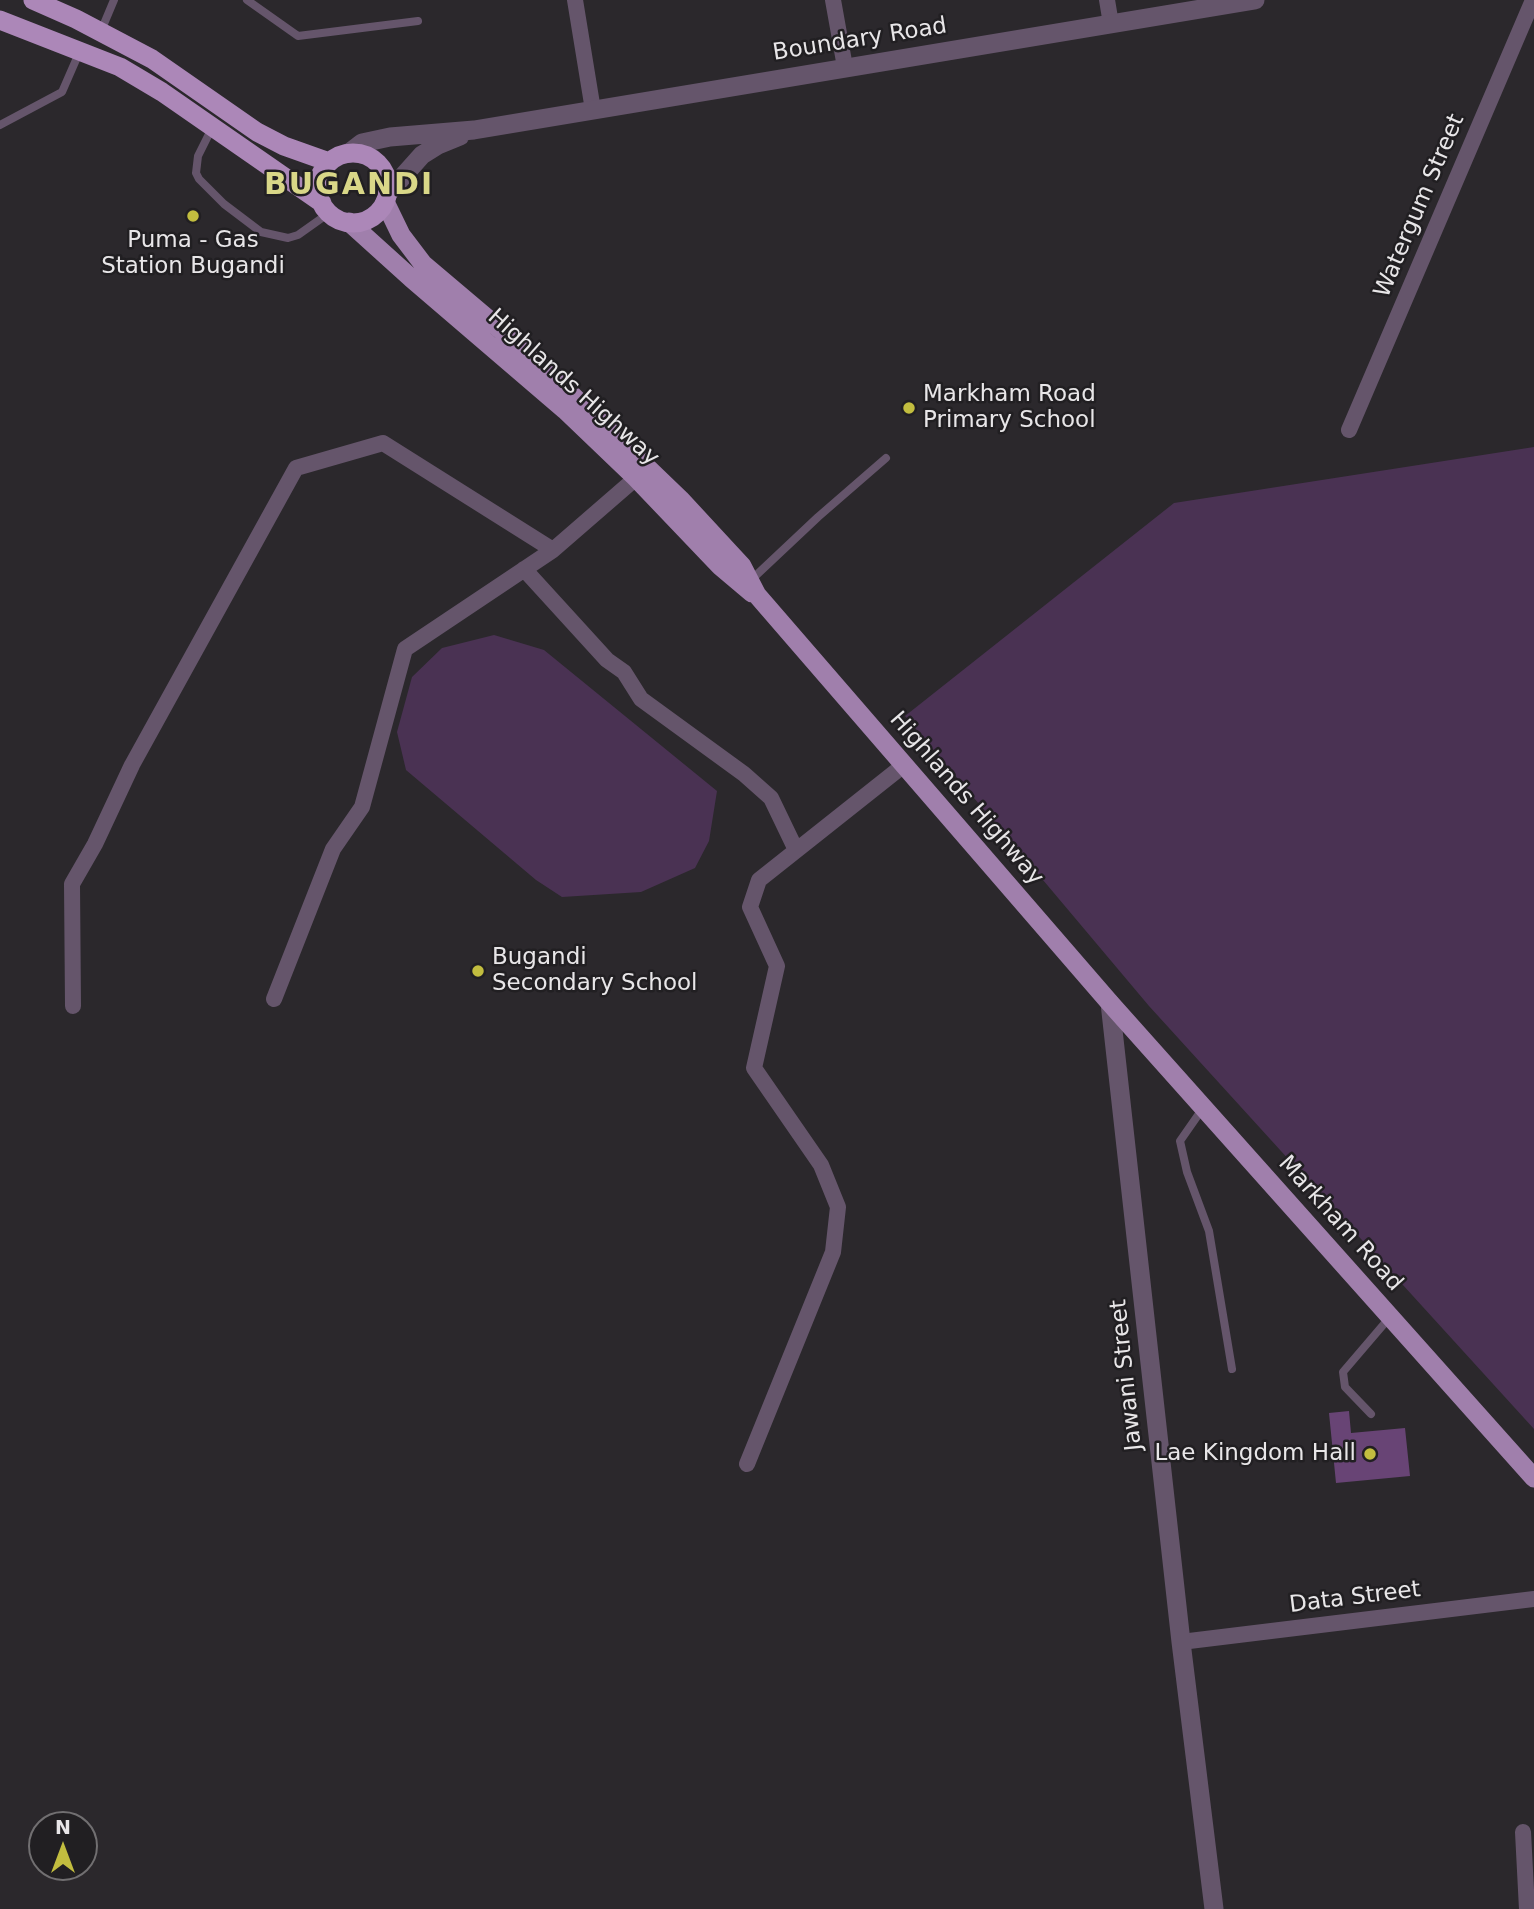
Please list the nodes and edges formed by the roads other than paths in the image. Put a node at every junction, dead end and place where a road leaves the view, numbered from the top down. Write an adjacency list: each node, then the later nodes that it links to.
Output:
1 (33, 0): 12 (highway)
2 (114, 0): 12 (lane)
3 (247, 0): 10 (lane)
4 (575, 0): 15 (street)
5 (833, 0): 14 (street)
6 (1107, 0): 11 (street)
7 (1254, 0): 11 (street, Boundary Road)
8 (1533, 0): 24 (street, Watergum Street)
9 (0, 20): 13 (highway, Highlands Highway)
10 (418, 21)
11 (1111, 24): 14 (street, Boundary Road)
12 (101, 31): 20 (highway)
13 (80, 50): 16 (lane); 17 (highway, Highlands Highway)
14 (845, 67): 15 (street, Boundary Road)
15 (593, 110): 18 (street, Boundary Road)
16 (0, 125)
17 (212, 127): 22 (highway, Highlands Highway); 22 (lane)
18 (474, 130): 19 (street); 21 (street)
19 (349, 153): 20 (highway); 21 (highway)
20 (329, 162): 22 (highway)
21 (386, 198): 23 (highway); 29 (main road, Highlands Highway)
22 (325, 208): 23 (highway, Highlands Highway)
23 (349, 222): 26 (main road, Highlands Highway)
24 (1349, 430)
25 (886, 458): 29 (lane)
26 (636, 478): 27 (street); 29 (main road, Highlands Highway)
27 (553, 550): 28 (street); 34 (street)
28 (524, 569): 31 (street); 32 (street)
29 (754, 588): 30 (main road, Highlands Highway)
30 (904, 765): 31 (street); 33 (main road, Highlands Highway)
31 (796, 850): 39 (street)
32 (274, 999)
33 (1110, 1003): 35 (main road, Markham Road); 42 (street, Jawani Street)
34 (73, 1006)
35 (1203, 1108): 36 (main road, Markham Road); 37 (lane)
36 (1390, 1317): 38 (lane); 40 (main road, Markham Road)
37 (1232, 1369)
38 (1371, 1414)
39 (747, 1464)
40 (1534, 1478)
41 (1534, 1599): 42 (street, Data Street)
42 (1181, 1642): 44 (street, Jawani Street)
43 (1523, 1832): 45 (street)
44 (1214, 1909)
45 (1527, 1909)

